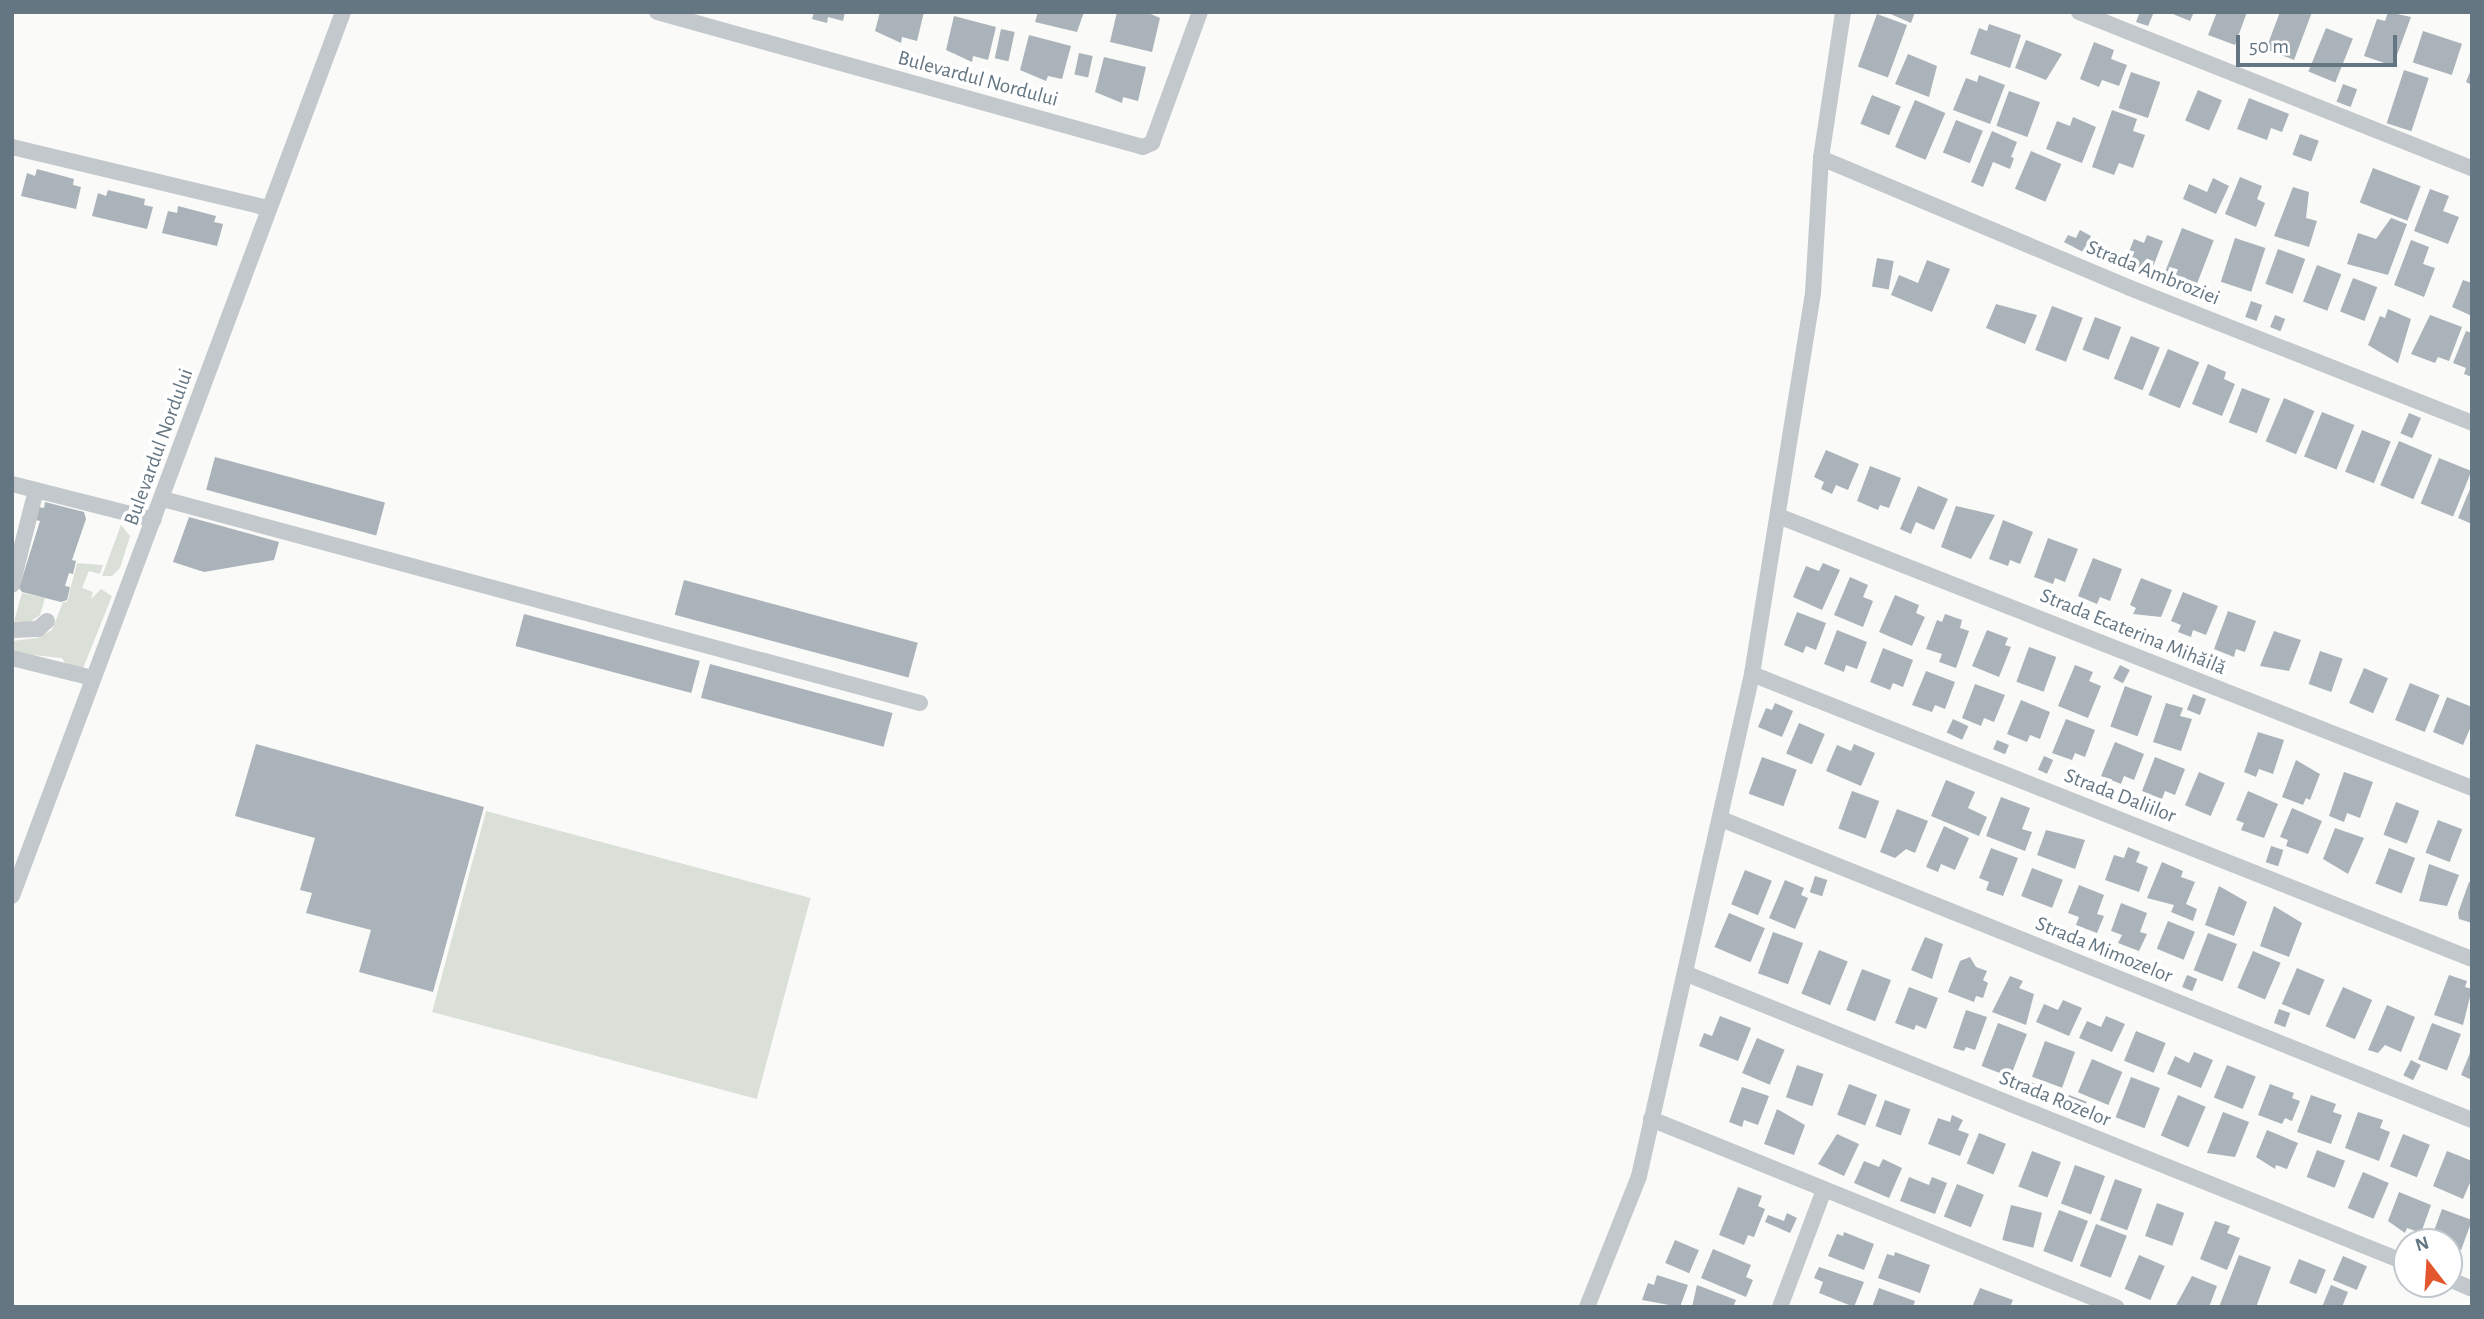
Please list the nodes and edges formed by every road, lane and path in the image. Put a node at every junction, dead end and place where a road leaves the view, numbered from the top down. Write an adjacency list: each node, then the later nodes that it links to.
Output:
1 (343, 12): 9 (street, Bulevardul Nordului)
2 (657, 12): 3 (street, Bulevardul Nordului)
3 (1200, 12)
4 (1843, 12): 7 (street)
5 (2080, 12): 8 (street)
6 (12, 147): 9 (street)
7 (1821, 158): 10 (street, Strada Ambroziei); 14 (street)
8 (2472, 168)
9 (268, 208): 13 (street, Bulevardul Nordului)
10 (2472, 422)
11 (12, 484): 12 (street)
12 (36, 490): 15 (street); 16 (street)
13 (163, 499): 15 (street, Bulevardul Nordului); 22 (street)
14 (1778, 516): 20 (street); 23 (street, Strada Ecaterina Mihăilă)
15 (154, 520): 21 (street, Bulevardul Nordului)
16 (12, 585)
17 (47, 621): 18 (street)
18 (12, 630)
19 (12, 658): 21 (street)
20 (1752, 674): 24 (street); 26 (street, Strada Daliilor)
21 (93, 678): 25 (street, Bulevardul Nordului)
22 (920, 704)
23 (2472, 788)
24 (1721, 819): 27 (street); 29 (street, Strada Mimozelor)
25 (12, 895)
26 (2472, 959)
27 (1687, 974): 28 (street); 31 (street, Strada Rozelor)
28 (1651, 1119): 30 (street); 34 (street)
29 (2472, 1119)
30 (1824, 1190): 32 (street); 33 (street)
31 (2393, 1257)
32 (2085, 1301): 35 (street)
33 (1781, 1306)
34 (1587, 1307)
35 (2116, 1307)

